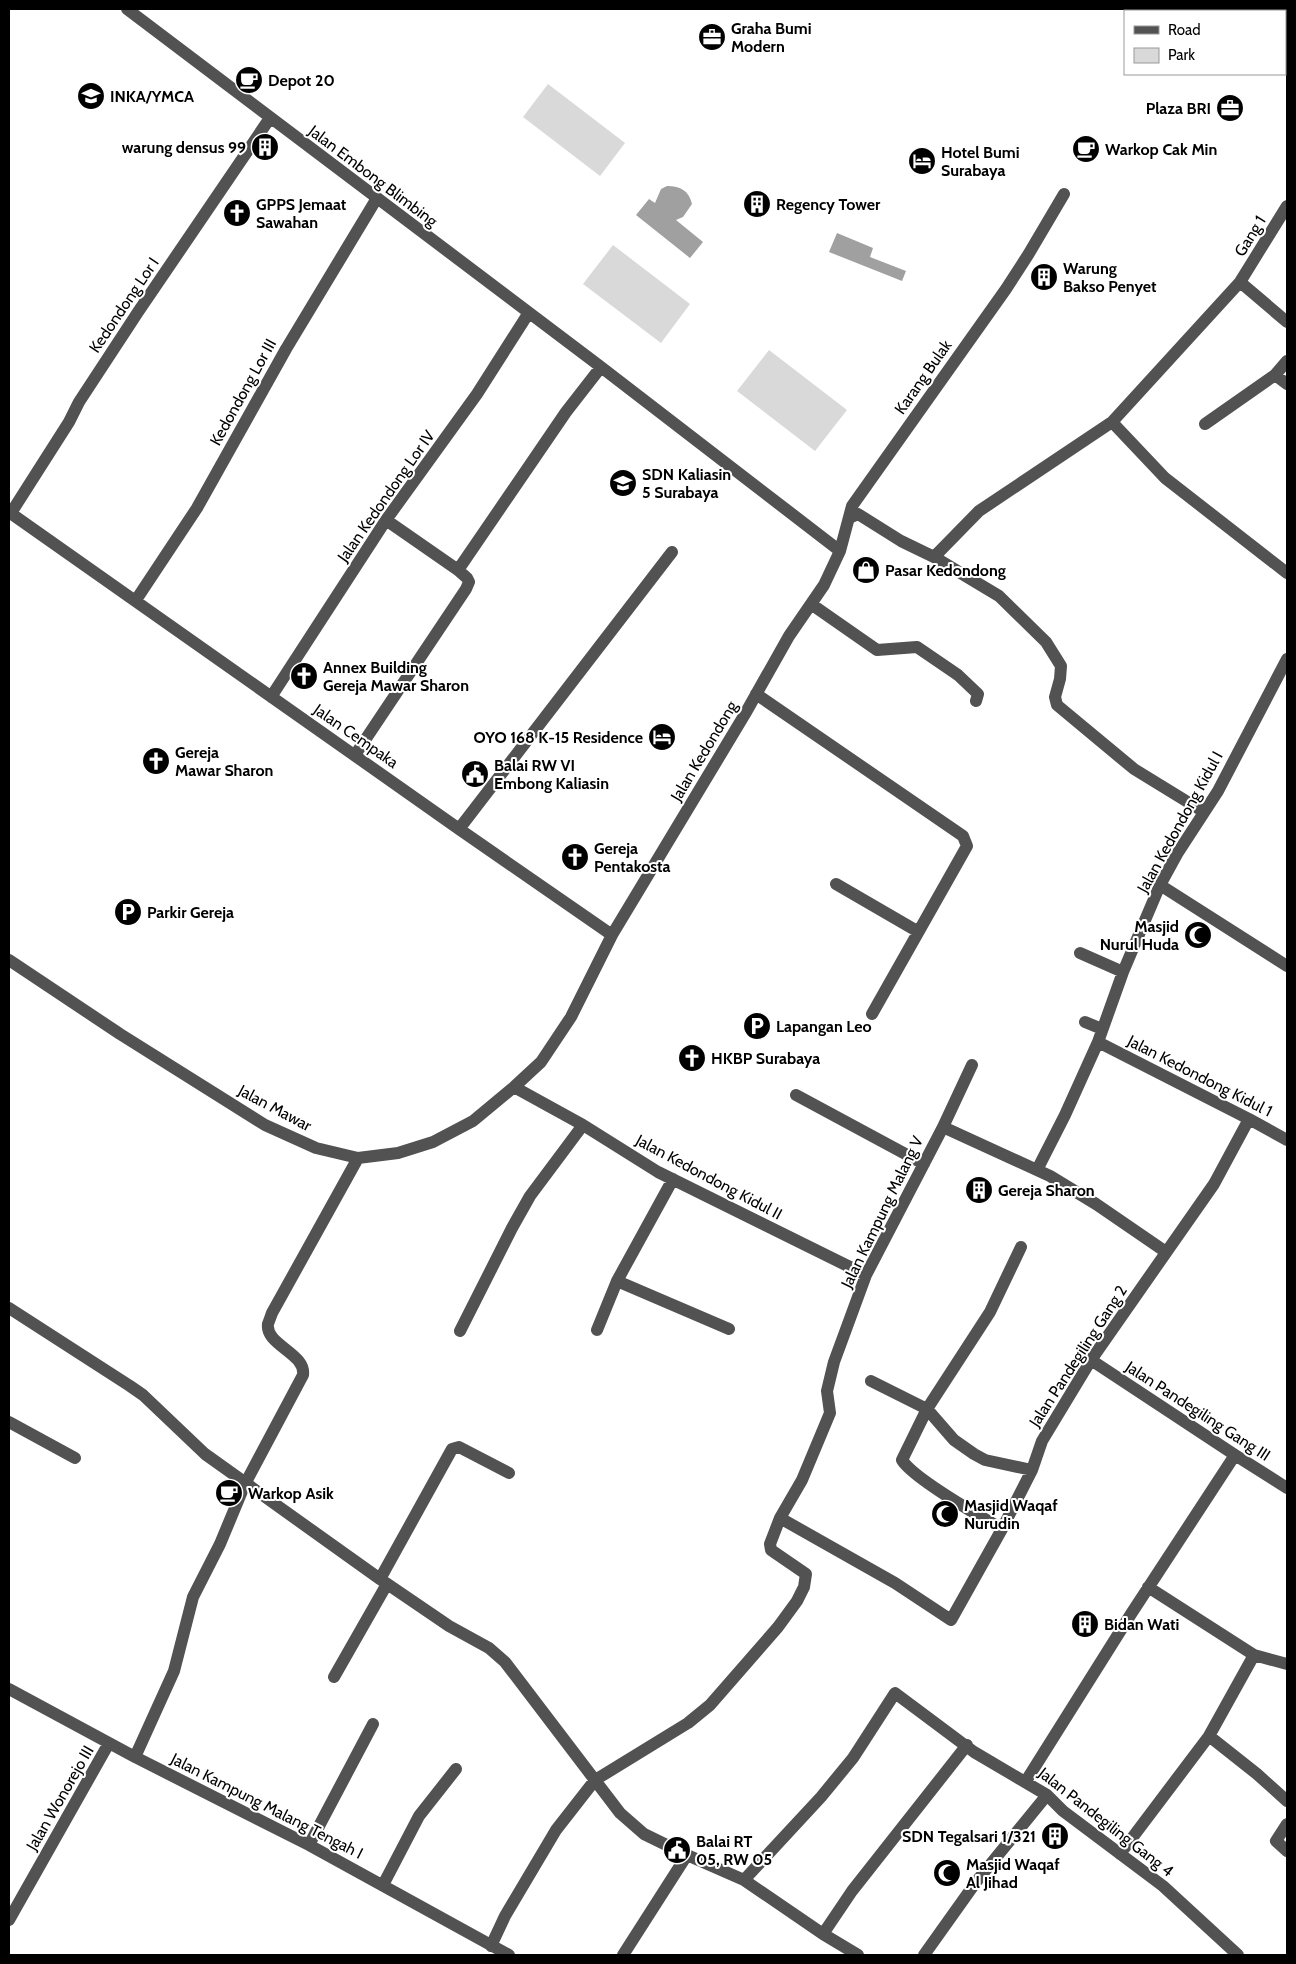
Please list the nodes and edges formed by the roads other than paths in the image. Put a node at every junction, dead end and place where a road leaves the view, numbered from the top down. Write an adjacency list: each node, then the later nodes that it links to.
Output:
1 (127, 9): 2 (street, Jalan Embong Blimbing)
2 (270, 118): 4 (street, Jalan Embong Blimbing); 15 (street, Kedondong Lor I)
3 (1064, 194): 16 (street, Karang Bulak)
4 (377, 198): 7 (street, Jalan Embong Blimbing); 24 (street, Kedondong Lor III)
5 (1287, 206): 6 (street, Gang 1)
6 (1240, 282): 8 (street); 13 (street, Gang 1)
7 (528, 314): 10 (street, Jalan Embong Blimbing); 17 (street, Jalan Kedondong Lor IV)
8 (1287, 322)
9 (1287, 361): 11 (street)
10 (601, 367): 18 (street, Jalan Embong Blimbing); 22 (street)
11 (1275, 374): 12 (street); 14 (street)
12 (1287, 384)
13 (1112, 422): 20 (street, Gang 1); 21 (street)
14 (1205, 424)
15 (10, 512): 24 (street, Jalan Cempaka)
16 (849, 518): 18 (street, Karang Bulak); 20 (street)
17 (386, 520): 22 (street); 28 (street, Jalan Kedondong Lor IV)
18 (840, 551): 23 (street, Karang Bulak)
19 (672, 552): 32 (street)
20 (934, 557): 31 (street)
21 (1285, 568)
22 (458, 570): 30 (street)
23 (824, 586): 25 (street, Jalan Kedondong)
24 (136, 600): 28 (street, Jalan Cempaka)
25 (810, 604): 27 (street, Jalan Kedondong); 29 (street)
26 (1287, 659): 31 (street, Jalan Kedondong Kidul I)
27 (756, 694): 35 (street); 36 (street, Jalan Kedondong)
28 (271, 697): 30 (street, Jalan Cempaka)
29 (976, 701)
30 (355, 755): 32 (street, Jalan Cempaka)
31 (1204, 812): 34 (street, Jalan Kedondong Kidul I)
32 (459, 829): 36 (street, Jalan Cempaka)
33 (836, 884): 35 (street)
34 (1160, 885): 39 (street); 40 (street, Jalan Kedondong Kidul I)
35 (917, 931): 41 (street)
36 (612, 935): 46 (street, Jalan Mawar)
37 (1080, 953): 40 (street)
38 (9, 960): 52 (street, Jalan Mawar)
39 (1287, 966)
40 (1123, 972): 43 (street, Jalan Kedondong Kidul I)
41 (872, 1014)
42 (1085, 1022): 43 (street)
43 (1102, 1029): 44 (street, Jalan Kedondong Kidul I)
44 (1098, 1042): 48 (street, Jalan Kedondong Kidul 1); 54 (street, Jalan Kedondong Kidul I)
45 (972, 1065): 50 (street)
46 (514, 1087): 49 (street, Jalan Kedondong Kidul II); 52 (street, Jalan Mawar)
47 (796, 1095): 53 (street)
48 (1249, 1118): 51 (street, Jalan Kedondong Kidul 1); 57 (street, Jalan Pandegiling Gang 2)
49 (583, 1125): 55 (street, Jalan Kedondong Kidul II); 63 (street)
50 (943, 1127): 53 (street, Jalan Kampung Malang V); 54 (street, Jalan Kampung Malang V)
51 (1287, 1140)
52 (358, 1158): 72 (street)
53 (924, 1164): 58 (street, Jalan Kampung Malang V)
54 (1037, 1170): 57 (street, Jalan Kampung Malang V)
55 (673, 1180): 58 (street, Jalan Kedondong Kidul II); 59 (street)
56 (1021, 1247): 66 (street)
57 (1166, 1252): 64 (street, Jalan Pandegiling Gang 2)
58 (866, 1274): 74 (street, Jalan Kampung Malang V)
59 (617, 1281): 61 (street); 62 (street)
60 (9, 1308): 72 (street)
61 (728, 1329)
62 (597, 1330)
63 (460, 1331)
64 (1091, 1360): 68 (street, Jalan Pandegiling Gang III); 70 (street, Jalan Pandegiling Gang 2)
65 (871, 1381): 66 (street)
66 (927, 1409): 70 (street); 75 (street)
67 (9, 1422): 69 (street)
68 (1235, 1456): 73 (street, Jalan Pandegiling Gang III); 77 (street)
69 (75, 1458)
70 (1032, 1470): 75 (street, Jalan Pandegiling Gang 2)
71 (509, 1473): 76 (street)
72 (246, 1484): 76 (street); 86 (street)
73 (1287, 1488)
74 (780, 1518): 75 (street, Jalan Pandegiling Gang 2); 88 (street, Jalan Kampung Malang V)
75 (1002, 1529)
76 (384, 1581): 80 (street); 88 (street)
77 (1148, 1587): 78 (street); 89 (street)
78 (1254, 1654): 79 (street); 83 (street)
79 (1287, 1664)
80 (334, 1677)
81 (9, 1689): 84 (street, Jalan Kampung Malang Tengah I)
82 (373, 1724): 93 (street)
83 (1208, 1736): 91 (street); 95 (street)
84 (109, 1744): 86 (street, Jalan Kampung Malang Tengah I); 99 (street, Jalan Wonorejo III)
85 (967, 1745): 89 (street, Jalan Pandegiling Gang 4); 97 (street, Jalan Pandegiling Gang 4); 100 (street)
86 (135, 1757): 93 (street, Jalan Kampung Malang Tengah I)
87 (456, 1769): 98 (street)
88 (595, 1780): 96 (street); 101 (street, Jalan Kampung Malang V)
89 (1026, 1781): 90 (street, Jalan Pandegiling Gang 4)
90 (1047, 1795): 95 (street, Jalan Pandegiling Gang 4); 105 (street)
91 (1287, 1801)
92 (1287, 1824): 94 (street)
93 (309, 1845): 98 (street, Jalan Kampung Malang Tengah I)
94 (1287, 1851)
95 (1120, 1854): 106 (street, Jalan Pandegiling Gang 4)
96 (687, 1855): 97 (street); 103 (street)
97 (744, 1880): 100 (street)
98 (383, 1885): 101 (street, Jalan Kampung Malang Tengah I)
99 (9, 1920)
100 (823, 1934): 104 (street)
101 (491, 1946): 102 (street, Jalan Kampung Malang Tengah I)
102 (508, 1955)
103 (623, 1955)
104 (858, 1955)
105 (924, 1955)
106 (1238, 1955)

